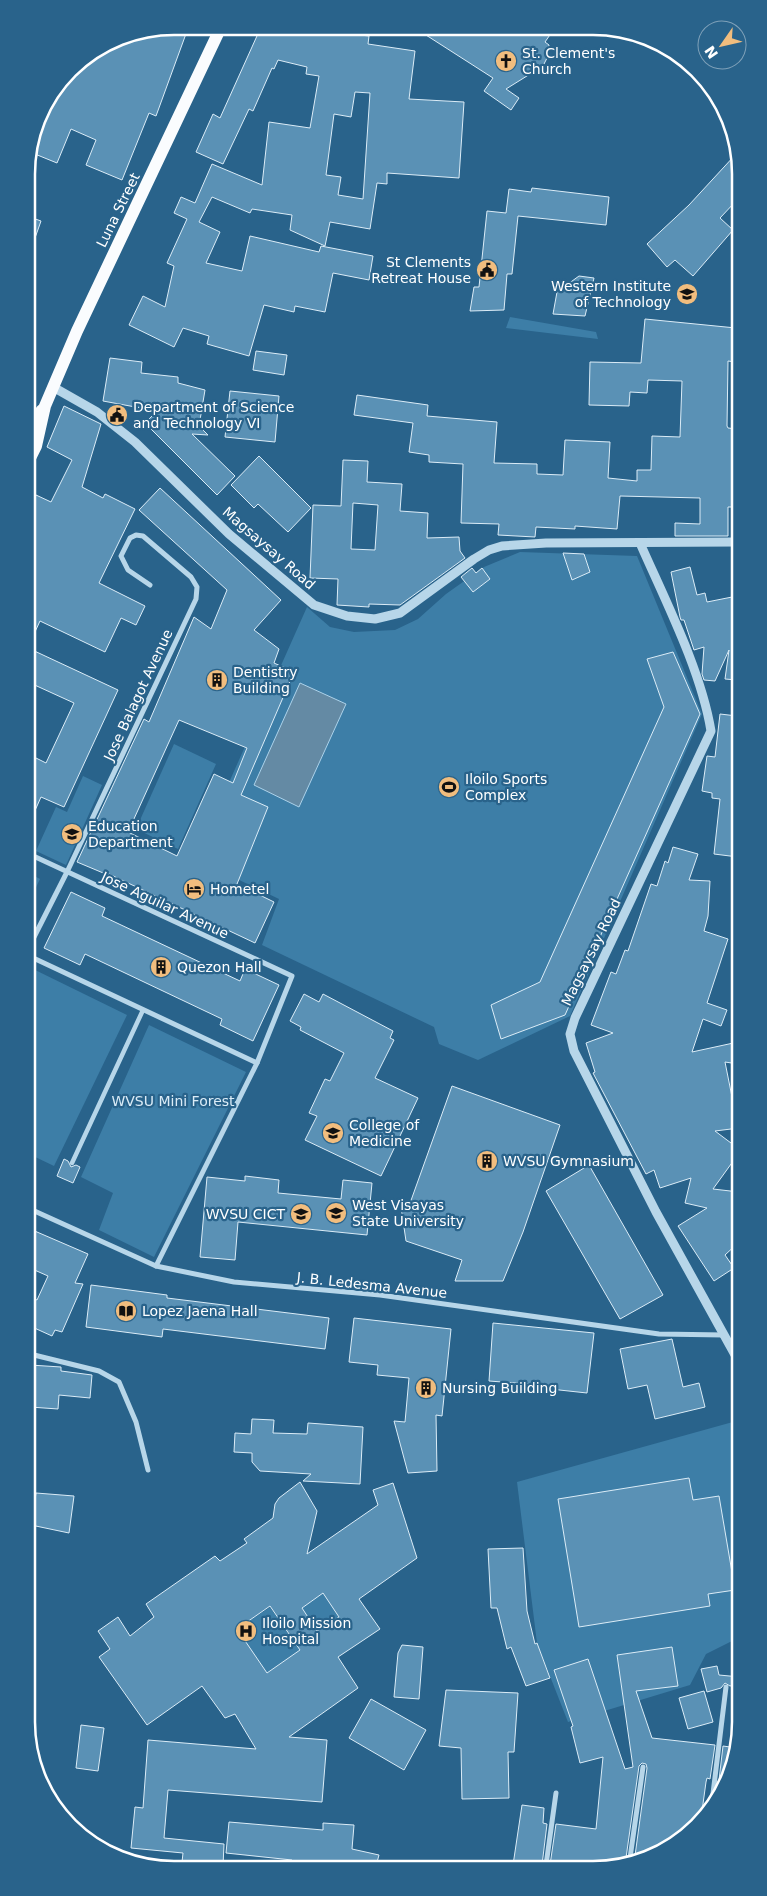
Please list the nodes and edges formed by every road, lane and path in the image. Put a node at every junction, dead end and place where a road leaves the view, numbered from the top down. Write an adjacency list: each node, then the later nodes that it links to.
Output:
1 (217, 35): 2 (main road, Luna Street)
2 (53, 387): 3 (main road, Luna Street); 7 (street, Magsaysay Road)
3 (45, 406): 4 (main road, Luna Street); 5 (main road, Luna Street)
4 (35, 419)
5 (35, 448)
6 (732, 542): 7 (street, Magsaysay Road)
7 (640, 543): 18 (street, Magsaysay Road)
8 (150, 584): 10 (street, Jose Balagot Avenue)
9 (35, 857): 10 (street, Jose Aguilar Avenue)
10 (67, 872): 11 (street, Jose Balagot Avenue); 14 (street, Jose Aguilar Avenue)
11 (35, 935)
12 (35, 959): 13 (street)
13 (143, 1010): 14 (street); 15 (street)
14 (257, 1063): 17 (street)
15 (72, 1163)
16 (35, 1211): 17 (street, J. B. Ledesma Avenue)
17 (156, 1266): 18 (street, J. B. Ledesma Avenue)
18 (724, 1335): 19 (street, Magsaysay Road)
19 (732, 1349)
20 (35, 1355): 21 (street)
21 (148, 1470)
22 (726, 1687): 24 (street)
23 (643, 1767): 26 (street)
24 (713, 1790)
25 (556, 1793): 27 (street)
26 (630, 1856)
27 (547, 1861)

